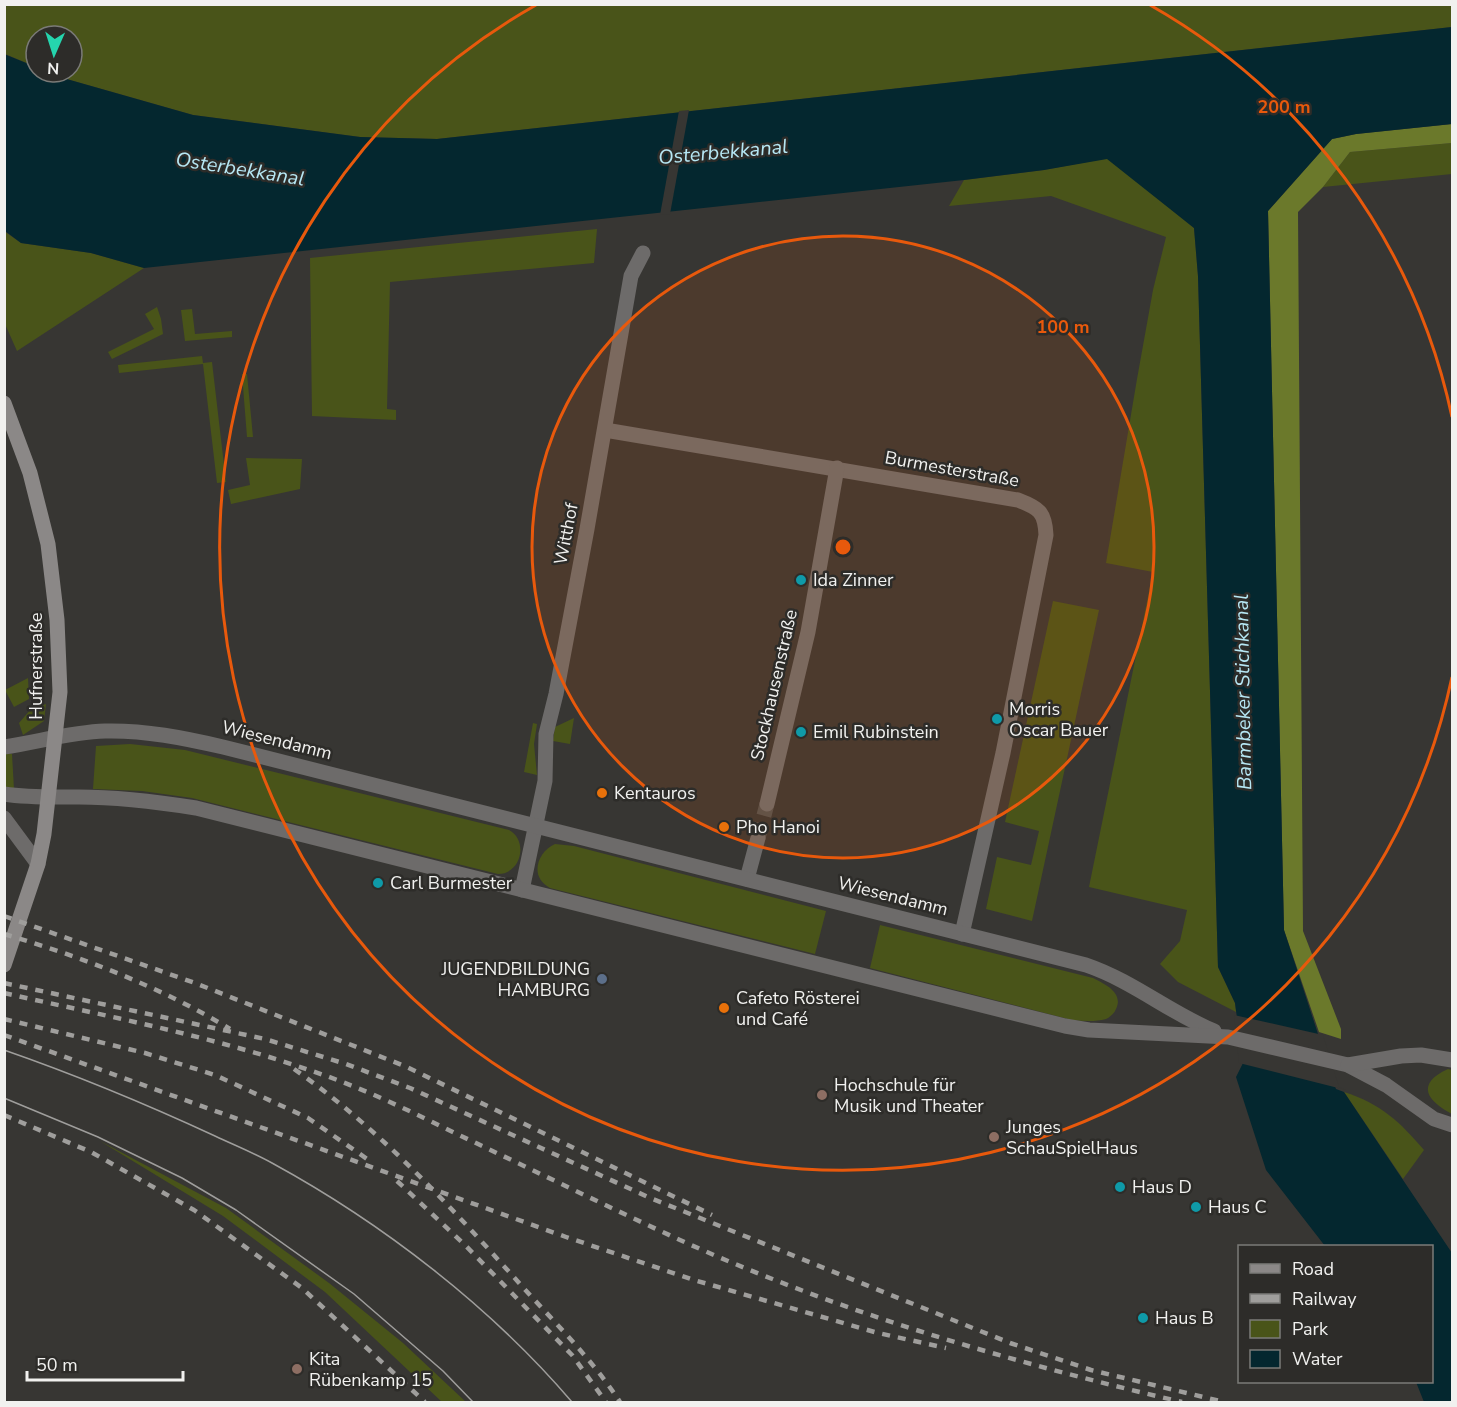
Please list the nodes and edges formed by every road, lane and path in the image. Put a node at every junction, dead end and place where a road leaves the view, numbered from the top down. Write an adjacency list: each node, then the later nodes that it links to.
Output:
1 (643, 253): 3 (street, Witthof)
2 (5, 404): 5 (main road, Hufnerstraße)
3 (605, 430): 4 (street, Burmesterstraße); 11 (street, Witthof)
4 (837, 468): 9 (street, Stockhausenstraße); 16 (street, Burmesterstraße)
5 (55, 737): 6 (street, Wiesendamm); 8 (main road, Hufnerstraße); 11 (street, Wiesendamm)
6 (4, 747)
7 (4, 794): 8 (street, Wiesendamm)
8 (49, 799): 13 (main road, Hufnerstraße); 15 (street, Wiesendamm)
9 (767, 804)
10 (4, 818): 13 (street)
11 (536, 825): 14 (street, Wiesendamm); 15 (street)
12 (758, 838): 14 (street)
13 (38, 864): 17 (main road, Hufnerstraße)
14 (747, 879): 16 (street, Wiesendamm)
15 (522, 890): 18 (street, Wiesendamm)
16 (962, 934): 18 (street, Wiesendamm)
17 (4, 965)
18 (1228, 1037): 20 (street, Wiesendamm)
19 (1452, 1060): 20 (street, Wiesendamm)
20 (1348, 1065): 21 (street, Wiesendamm)
21 (1452, 1125)

